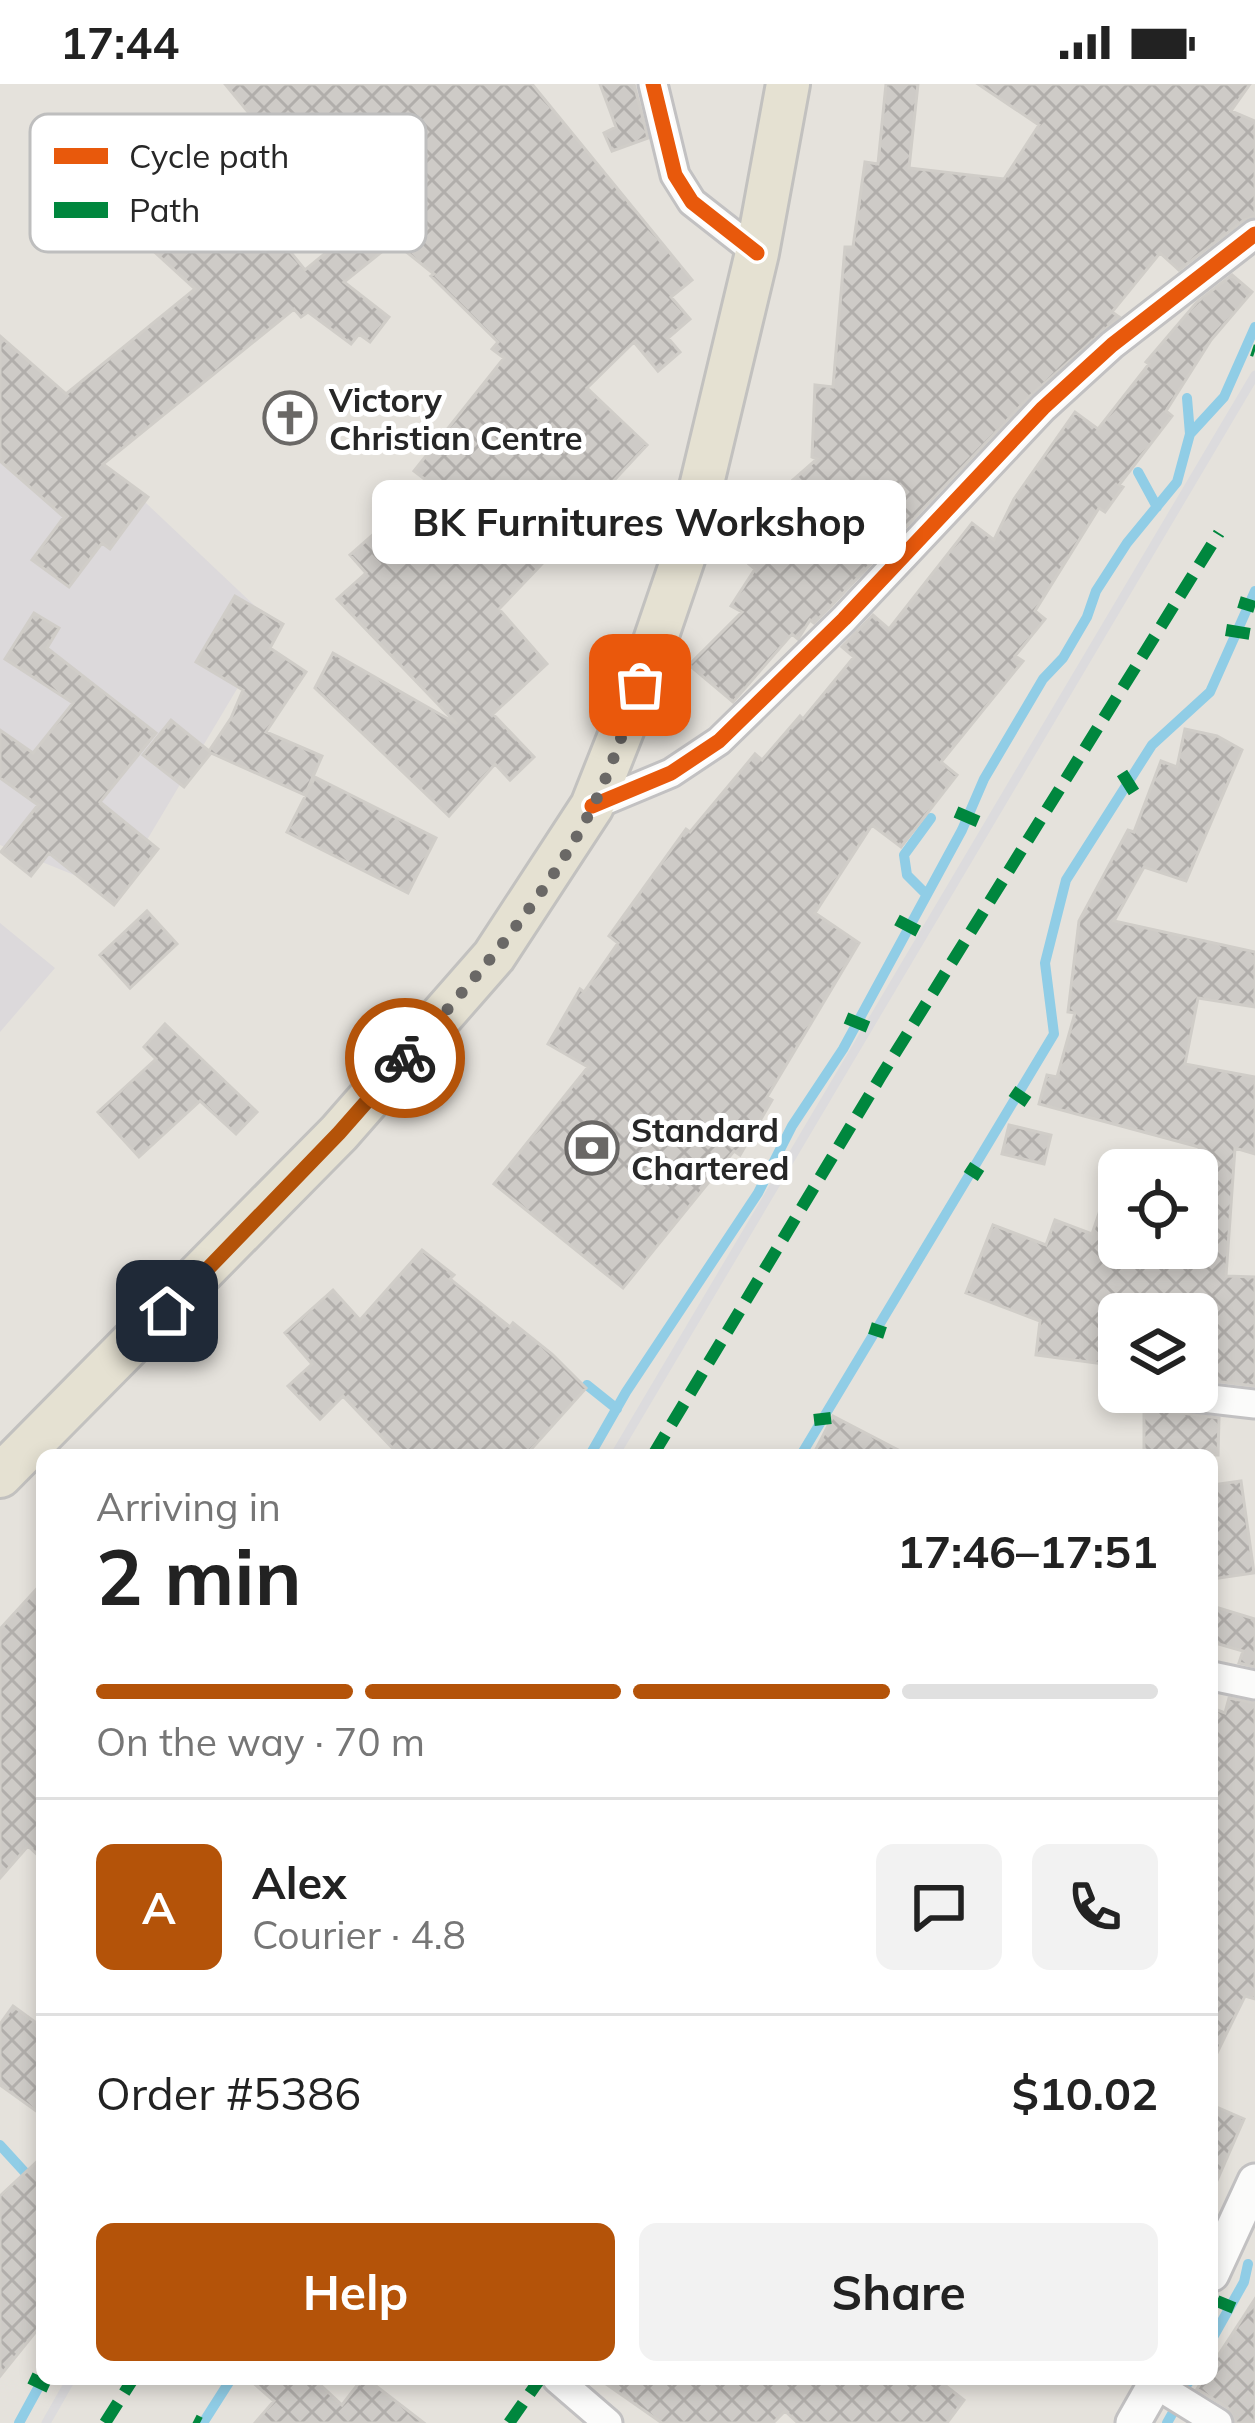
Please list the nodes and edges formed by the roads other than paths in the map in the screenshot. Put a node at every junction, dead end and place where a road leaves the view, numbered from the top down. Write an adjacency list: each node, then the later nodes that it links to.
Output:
1 (653, 84): 4 (street)
2 (788, 84): 4 (main road)
3 (1255, 233): 5 (street)
4 (757, 253): 5 (main road)
5 (592, 806): 8 (main road)
6 (1218, 1400): 7 (street)
7 (1255, 1404)
8 (0, 1476)
9 (1218, 1677): 10 (street)
10 (1255, 1685)
11 (1255, 2181): 12 (street)
12 (1222, 2228)
13 (564, 2385): 16 (street)
14 (1154, 2385): 17 (street)
15 (1161, 2385): 18 (street)
16 (608, 2423)
17 (1133, 2423)
18 (1218, 2423)

